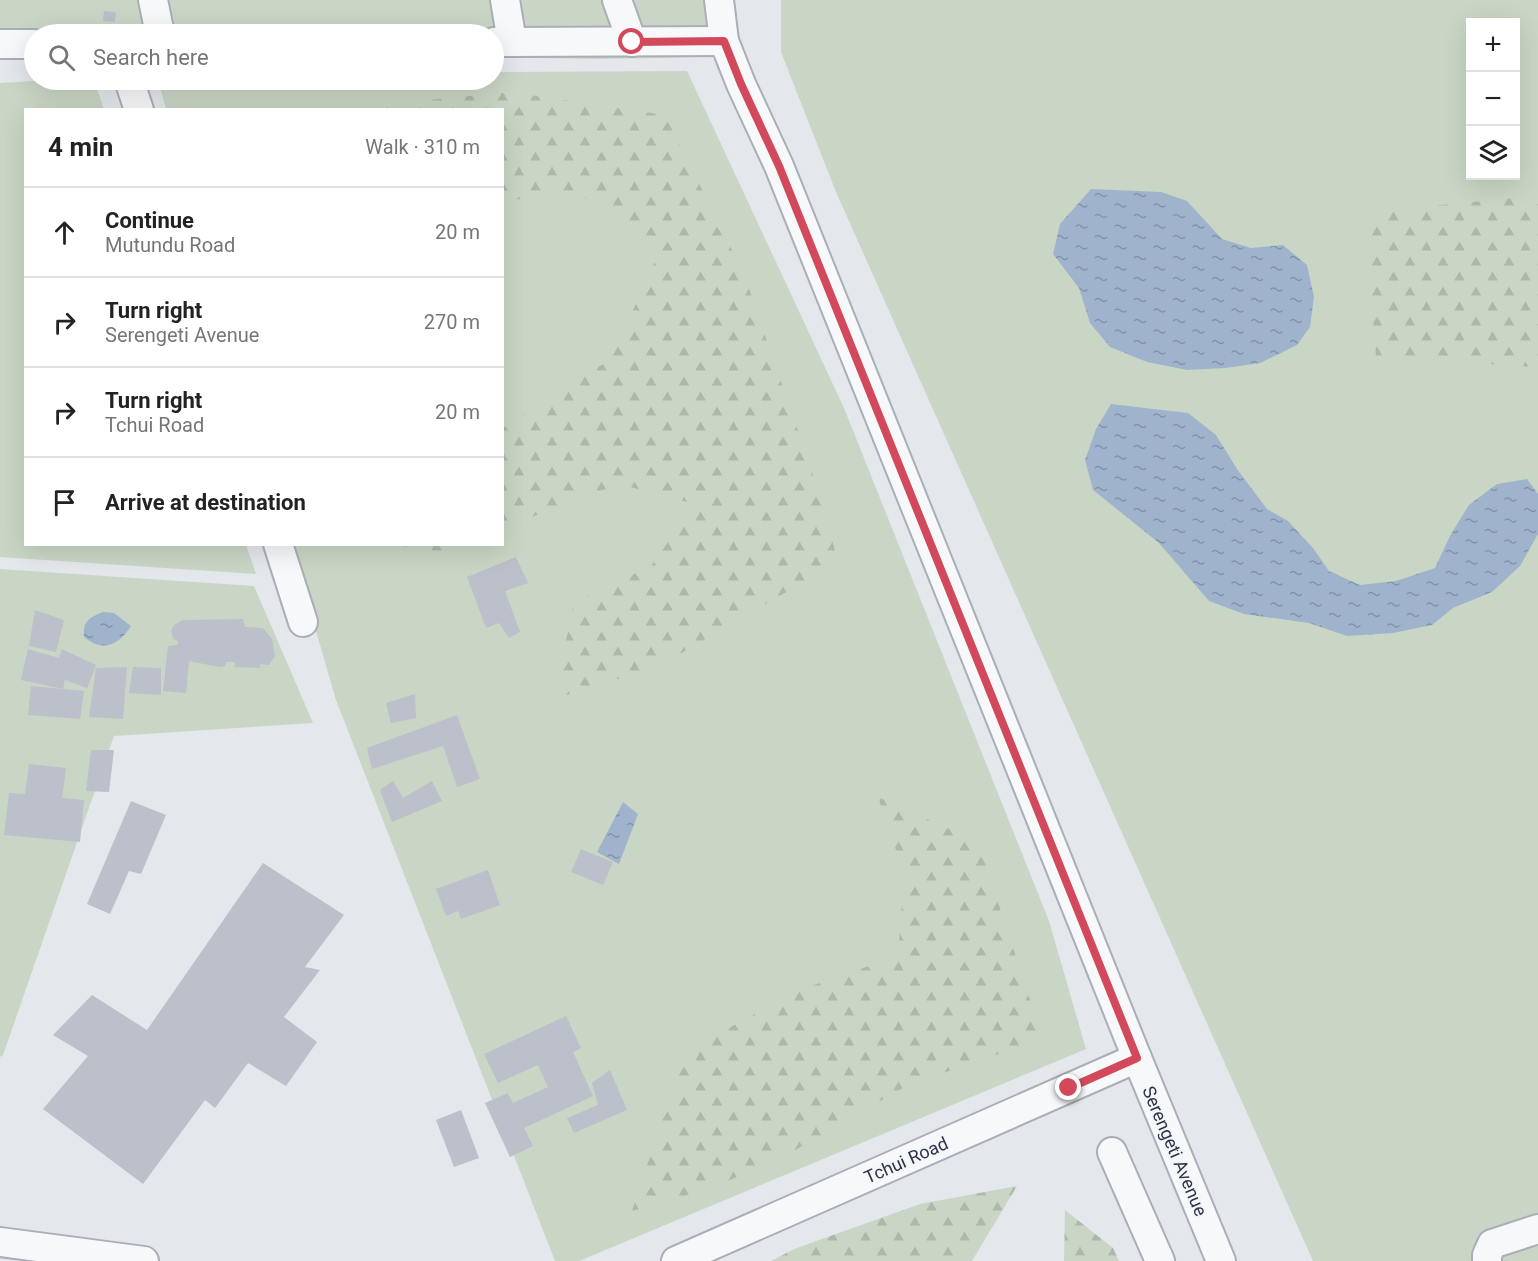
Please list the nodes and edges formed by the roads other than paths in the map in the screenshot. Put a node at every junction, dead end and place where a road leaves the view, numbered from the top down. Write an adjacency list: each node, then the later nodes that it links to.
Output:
1 (153, 0): 5 (street)
2 (505, 0): 6 (street)
3 (617, 0): 9 (street)
4 (719, 0): 7 (street, Serengeti Avenue)
5 (158, 24)
6 (504, 24)
7 (724, 41): 9 (street); 16 (street, Serengeti Avenue)
8 (504, 42): 9 (street)
9 (632, 42)
10 (0, 44): 11 (street)
11 (24, 44)
12 (132, 90): 13 (street)
13 (137, 108)
14 (279, 546): 15 (street)
15 (303, 622)
16 (1137, 1058): 21 (street, Tchui Road); 23 (street, Serengeti Avenue)
17 (1112, 1152): 22 (street)
18 (1538, 1229): 24 (street)
19 (0, 1242): 20 (street)
20 (144, 1261)
21 (676, 1261)
22 (1160, 1261)
23 (1221, 1261)
24 (1487, 1261)

